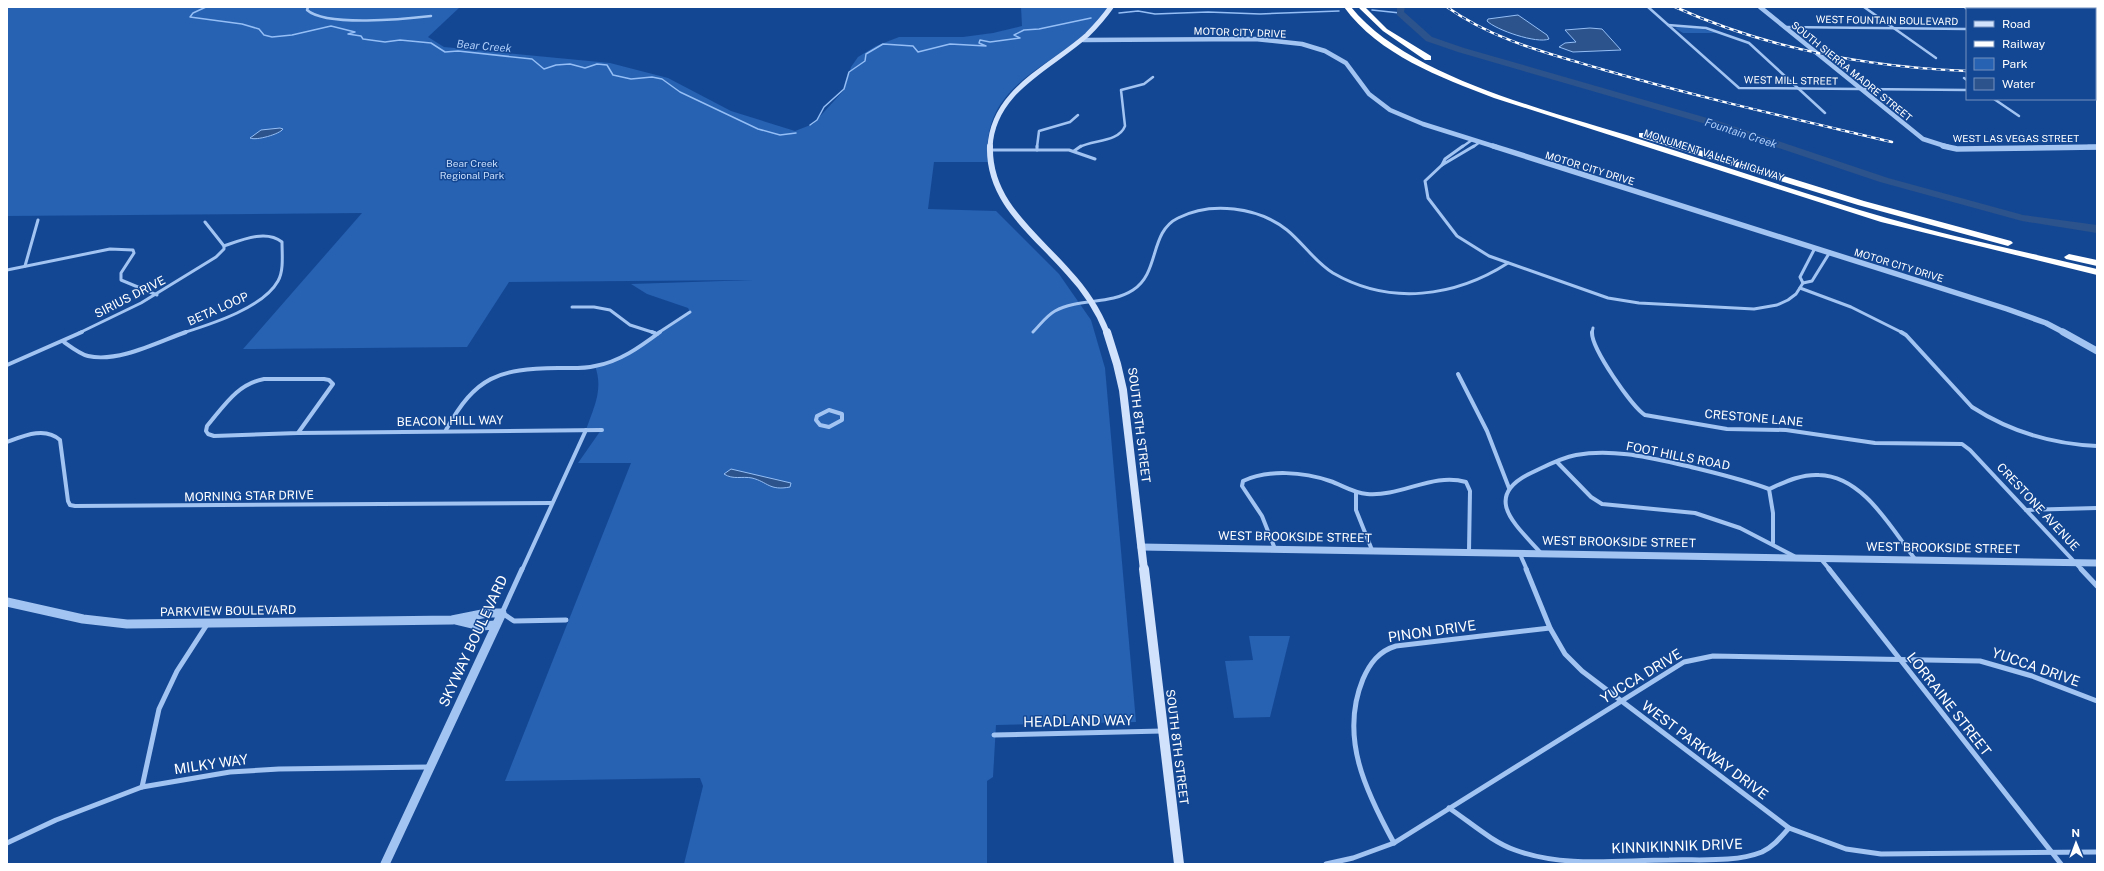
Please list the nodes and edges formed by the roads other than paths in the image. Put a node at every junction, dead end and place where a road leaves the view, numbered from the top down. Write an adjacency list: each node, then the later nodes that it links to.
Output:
1 (308, 7): 8 (street)
2 (1111, 7): 13 (main road, SOUTH 8TH STREET)
3 (1347, 7): 34 (highway, MONUMENT VALLEY HIGHWAY)
4 (1361, 7): 39 (highway, MONUMENT VALLEY HIGHWAY)
5 (1648, 7): 9 (street)
6 (1760, 7): 10 (street, SOUTH SIERRA MADRE STREET)
7 (1864, 7): 11 (street)
8 (431, 16)
9 (1668, 25): 16 (street); 16 (street, WEST MILL STREET)
10 (1784, 27): 11 (street, WEST FOUNTAIN BOULEVARD); 17 (street, SOUTH SIERRA MADRE STREET)
11 (1894, 28): 12 (street, WEST FOUNTAIN BOULEVARD); 14 (street)
12 (1966, 29)
13 (1083, 40): 23 (street, MOTOR CITY DRIVE); 27 (main road, SOUTH 8TH STREET)
14 (1936, 58)
15 (1153, 77): 29 (street)
16 (1798, 88): 17 (street, WEST MILL STREET); 20 (street)
17 (1860, 89): 18 (street, WEST MILL STREET); 25 (street, SOUTH SIERRA MADRE STREET)
18 (1966, 90)
19 (1995, 100): 22 (street)
20 (1825, 113)
21 (1078, 115): 28 (street)
22 (2019, 116)
23 (1472, 140): 24 (street, MOTOR CITY DRIVE); 31 (street)
24 (1480, 142): 31 (street); 36 (street, MOTOR CITY DRIVE)
25 (1936, 144): 26 (street, WEST LAS VEGAS STREET)
26 (2097, 147)
27 (989, 150): 28 (street); 47 (main road, SOUTH 8TH STREET)
28 (1037, 150): 29 (street)
29 (1074, 150): 30 (street)
30 (1095, 159)
31 (1442, 165): 38 (street)
32 (38, 220): 40 (street)
33 (205, 222): 35 (street)
34 (1918, 229): 42 (highway, MONUMENT VALLEY HIGHWAY); 43 (highway)
35 (224, 246): 46 (street, SIRIUS DRIVE); 53 (street, BETA LOOP)
36 (1815, 248): 37 (street, MOTOR CITY DRIVE); 44 (street)
37 (1830, 252): 44 (street); 54 (street, MOTOR CITY DRIVE)
38 (1508, 263): 45 (street); 47 (street)
39 (2097, 263)
40 (25, 266): 41 (street); 46 (street)
41 (7, 270)
42 (2097, 272)
43 (2097, 278)
44 (1803, 283): 45 (street)
45 (1800, 288): 64 (street)
46 (157, 295): 53 (street, SIRIUS DRIVE)
47 (1092, 301): 51 (street); 73 (main road, SOUTH 8TH STREET)
48 (572, 307): 52 (street)
49 (690, 312): 52 (street)
50 (1592, 330): 63 (street, CRESTONE LANE)
51 (1033, 332)
52 (657, 334): 58 (street)
53 (64, 342): 55 (street, SIRIUS DRIVE)
54 (2097, 351)
55 (7, 365)
56 (1458, 374): 66 (street)
57 (817, 423): 57 (street)
58 (446, 430): 59 (street, BEACON HILL WAY); 61 (street, BEACON HILL WAY)
59 (586, 430): 60 (street, BEACON HILL WAY); 69 (street, SKYWAY BOULEVARD)
60 (602, 430)
61 (298, 433): 61 (street, BEACON HILL WAY)
62 (7, 442): 69 (street, MORNING STAR DRIVE)
63 (1962, 444): 71 (street, CRESTONE AVENUE)
64 (2097, 446)
65 (1558, 462): 66 (street, FOOT HILLS ROAD); 67 (street, FOOT HILLS ROAD); 72 (street)
66 (1509, 488): 78 (street)
67 (1769, 489): 72 (street); 81 (street)
68 (1356, 492): 74 (street); 75 (street); 76 (street)
69 (552, 503): 86 (street, SKYWAY BOULEVARD)
70 (2097, 508): 71 (street)
71 (2026, 510): 82 (street, CRESTONE AVENUE)
72 (1773, 544): 79 (street)
73 (1141, 547): 74 (street, WEST BROOKSIDE STREET); 95 (main road, SOUTH 8TH STREET)
74 (1275, 549): 75 (street, WEST BROOKSIDE STREET)
75 (1372, 550): 76 (street, WEST BROOKSIDE STREET)
76 (1469, 551): 77 (street, WEST BROOKSIDE STREET)
77 (1519, 552): 78 (street, WEST BROOKSIDE STREET); 91 (street, WEST PARKWAY DRIVE)
78 (1540, 552): 79 (street, WEST BROOKSIDE STREET)
79 (1795, 557): 80 (street, WEST BROOKSIDE STREET)
80 (1820, 558): 81 (street, WEST BROOKSIDE STREET); 92 (street, LORRAINE STREET)
81 (1915, 559): 82 (street, WEST BROOKSIDE STREET)
82 (2076, 562): 83 (street, WEST BROOKSIDE STREET); 84 (street, CRESTONE AVENUE)
83 (2097, 563)
84 (2097, 586)
85 (7, 602): 89 (street, PARKVIEW BOULEVARD)
86 (502, 613): 87 (street, PARKVIEW BOULEVARD); 88 (street, PARKVIEW BOULEVARD); 90 (street, SKYWAY BOULEVARD)
87 (452, 620): 89 (street, PARKVIEW BOULEVARD); 90 (street, PARKVIEW BOULEVARD)
88 (566, 620)
89 (209, 623): 98 (street)
90 (496, 625): 97 (street, SKYWAY BOULEVARD)
91 (1550, 628): 94 (street, WEST PARKWAY DRIVE); 102 (street, PINON DRIVE)
92 (1898, 659): 93 (street, YUCCA DRIVE); 94 (street, YUCCA DRIVE); 104 (street, LORRAINE STREET)
93 (2097, 701)
94 (1620, 702): 99 (street, YUCCA DRIVE); 100 (street, WEST PARKWAY DRIVE)
95 (1162, 731): 96 (street, HEADLAND WAY); 106 (main road, SOUTH 8TH STREET)
96 (994, 735)
97 (429, 767): 98 (street, MILKY WAY); 105 (street, SKYWAY BOULEVARD)
98 (142, 788): 101 (street, MILKY WAY)
99 (1449, 808): 100 (street, KINNIKINNIK DRIVE); 102 (street, YUCCA DRIVE)
100 (1789, 828): 104 (street)
101 (7, 843)
102 (1394, 843): 107 (street, YUCCA DRIVE)
103 (2097, 852): 104 (street)
104 (2052, 853): 108 (street, LORRAINE STREET)
105 (385, 864)
106 (1179, 864)
107 (1326, 864)
108 (2061, 864)

